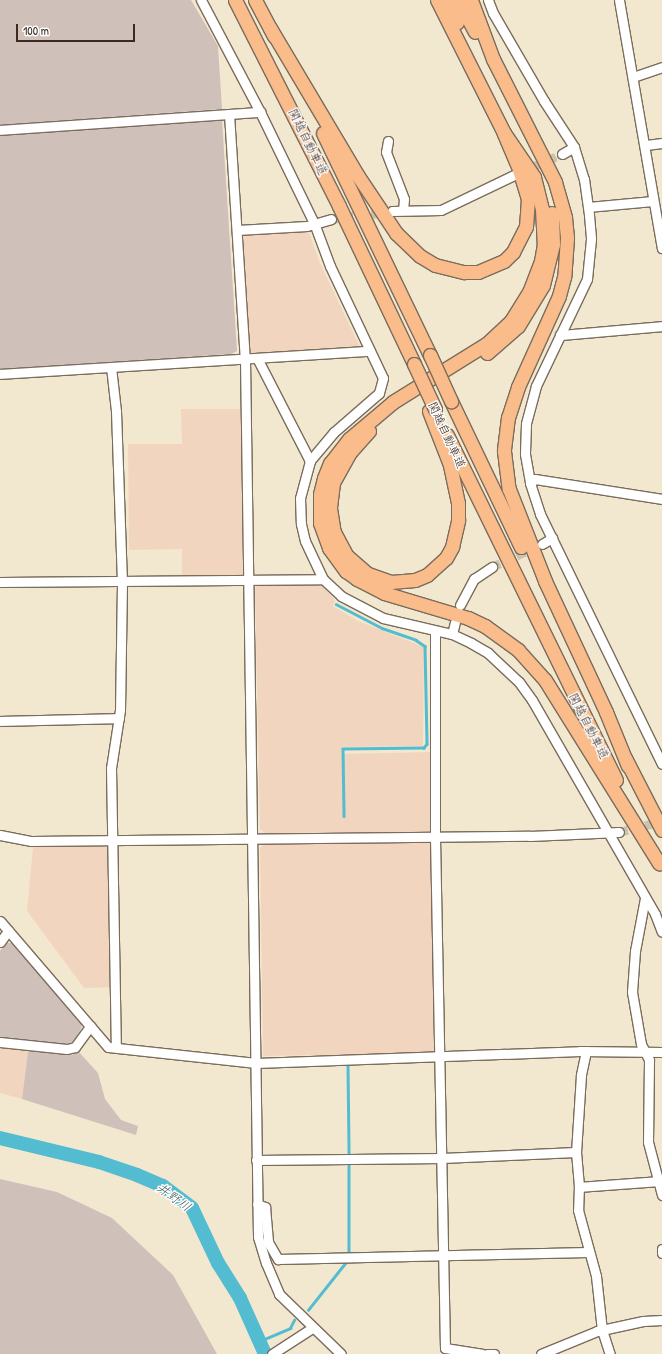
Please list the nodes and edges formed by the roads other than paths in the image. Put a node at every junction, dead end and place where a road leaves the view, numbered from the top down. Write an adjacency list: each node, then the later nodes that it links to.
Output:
1 (201, 0): 15 (street)
2 (235, 0): 41 (highway, 関越自動車道, bridge)
3 (255, 0): 10 (highway, 関越自動車道)
4 (437, 0): 12 (highway)
5 (449, 0): 12 (highway)
6 (458, 0): 11 (highway)
7 (471, 0): 11 (highway)
8 (619, 0): 14 (street)
9 (492, 1): 23 (street)
10 (270, 28): 19 (highway); 59 (highway, 関越自動車道, bridge)
11 (493, 59): 17 (highway)
12 (473, 68): 19 (highway)
13 (662, 68): 14 (street)
14 (633, 77): 22 (street)
15 (260, 112): 16 (street); 31 (street)
16 (229, 114): 18 (street); 32 (street)
17 (525, 124): 41 (highway); 59 (highway)
18 (0, 130)
19 (504, 133): 67 (highway)
20 (388, 142): 28 (street)
21 (662, 143): 22 (street)
22 (646, 145): 26 (street)
23 (574, 147): 24 (street); 27 (street)
24 (562, 154)
25 (516, 174): 28 (street)
26 (653, 201): 27 (street); 33 (street)
27 (588, 207): 35 (street)
28 (403, 210): 29 (street)
29 (392, 211)
30 (331, 219): 31 (street)
31 (314, 223): 32 (street); 36 (street)
32 (237, 230): 38 (street)
33 (662, 248)
34 (662, 326): 35 (street)
35 (560, 335): 43 (street)
36 (369, 351): 37 (street); 42 (street)
37 (257, 358): 38 (street); 42 (street)
38 (245, 359): 39 (street); 49 (street)
39 (111, 367): 40 (street); 51 (street)
40 (0, 374)
41 (432, 410): 67 (highway, 関越自動車道)
42 (310, 461): 48 (street)
43 (530, 483): 44 (street); 45 (street)
44 (662, 500)
45 (552, 538): 46 (street); 58 (street)
46 (542, 544)
47 (492, 567): 52 (street)
48 (323, 579): 49 (street); 54 (street)
49 (248, 581): 51 (street); 65 (street)
50 (0, 582): 51 (street)
51 (122, 583): 56 (street)
52 (460, 605)
53 (455, 622): 55 (street)
54 (436, 631): 55 (street); 64 (street)
55 (452, 634): 62 (street)
56 (119, 718): 57 (street); 66 (street)
57 (0, 721)
58 (661, 760)
59 (628, 766): 60 (highway, 関越自動車道)
60 (662, 830)
61 (619, 832): 62 (street)
62 (607, 834): 64 (street); 68 (street)
63 (0, 835): 66 (street)
64 (435, 836): 65 (street); 79 (street)
65 (252, 839): 66 (street); 80 (street)
66 (114, 841): 75 (street)
67 (661, 866)
68 (645, 898): 71 (street); 77 (street)
69 (0, 921): 70 (street)
70 (8, 931): 72 (street); 73 (street)
71 (662, 932)
72 (0, 942)
73 (90, 1026): 74 (street); 75 (street)
74 (0, 1042)
75 (116, 1047): 80 (street)
76 (586, 1050): 77 (street); 79 (street); 81 (street)
77 (645, 1051): 78 (street); 84 (street)
78 (662, 1052)
79 (440, 1058): 80 (street); 82 (street)
80 (256, 1063): 83 (street)
81 (576, 1152): 82 (street); 85 (street)
82 (442, 1158): 83 (street); 91 (street)
83 (256, 1160): 87 (street)
84 (659, 1181): 85 (street); 86 (street)
85 (579, 1187): 89 (street)
86 (662, 1195)
87 (257, 1204): 91 (street); 93 (street)
88 (662, 1249): 90 (street)
89 (588, 1252): 91 (street); 94 (street)
90 (662, 1253)
91 (443, 1257): 97 (street)
92 (662, 1320): 94 (street)
93 (312, 1328): 95 (street); 96 (street)
94 (602, 1330): 100 (street); 101 (street)
95 (272, 1354)
96 (341, 1354)
97 (482, 1354)
98 (487, 1354): 99 (street)
99 (494, 1354)
100 (541, 1354)
101 (610, 1354)

